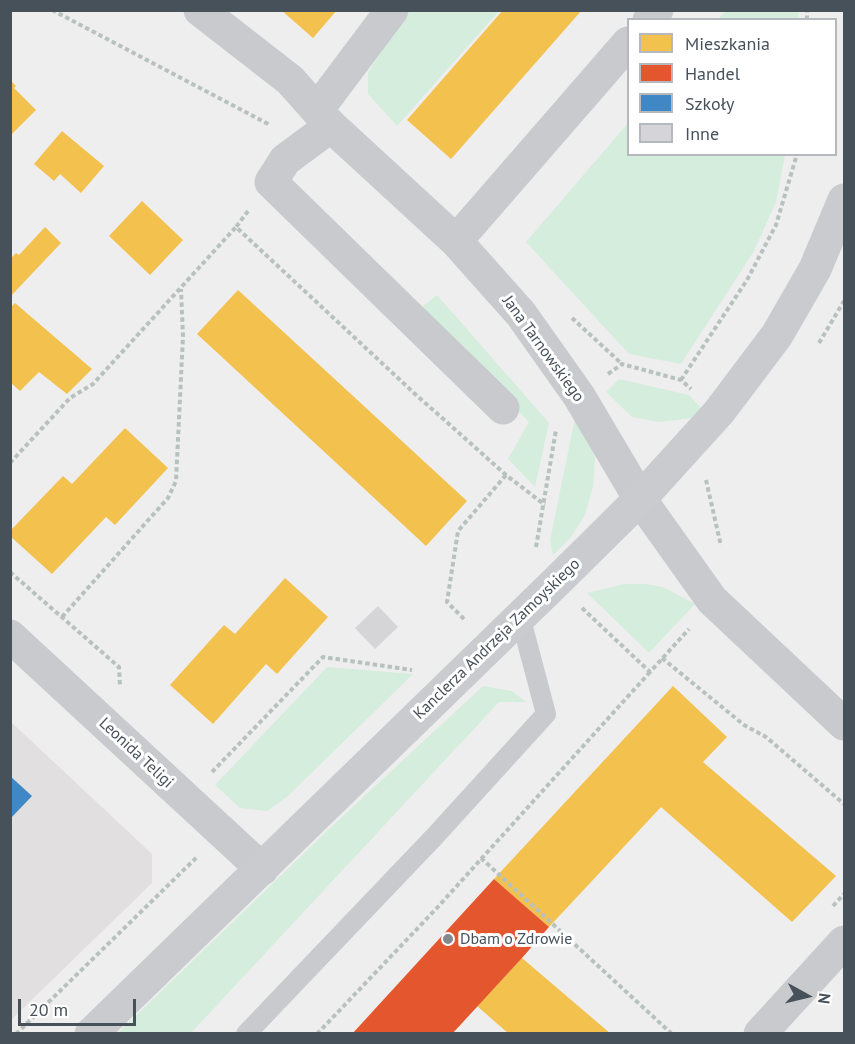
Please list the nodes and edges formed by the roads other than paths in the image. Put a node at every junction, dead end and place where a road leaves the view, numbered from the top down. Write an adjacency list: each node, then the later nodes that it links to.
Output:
1 (200, 10): 4 (street, Jana Tarnowskiego)
2 (392, 10): 4 (street)
3 (627, 44): 6 (street)
4 (319, 126): 6 (street, Jana Tarnowskiego); 7 (street)
5 (844, 200): 8 (street, Kanclerza Andrzeja Zamoyskiego)
6 (456, 241): 8 (street, Jana Tarnowskiego)
7 (503, 408)
8 (640, 499): 9 (street, Kanclerza Andrzeja Zamoyskiego); 11 (street, Jana Tarnowskiego)
9 (520, 616): 12 (street, Kanclerza Andrzeja Zamoyskiego); 15 (lane)
10 (10, 636): 12 (street, Leonida Teligi)
11 (844, 723)
12 (262, 869): 14 (street, Kanclerza Andrzeja Zamoyskiego)
13 (844, 942): 16 (street)
14 (91, 1034)
15 (246, 1034)
16 (760, 1034)

